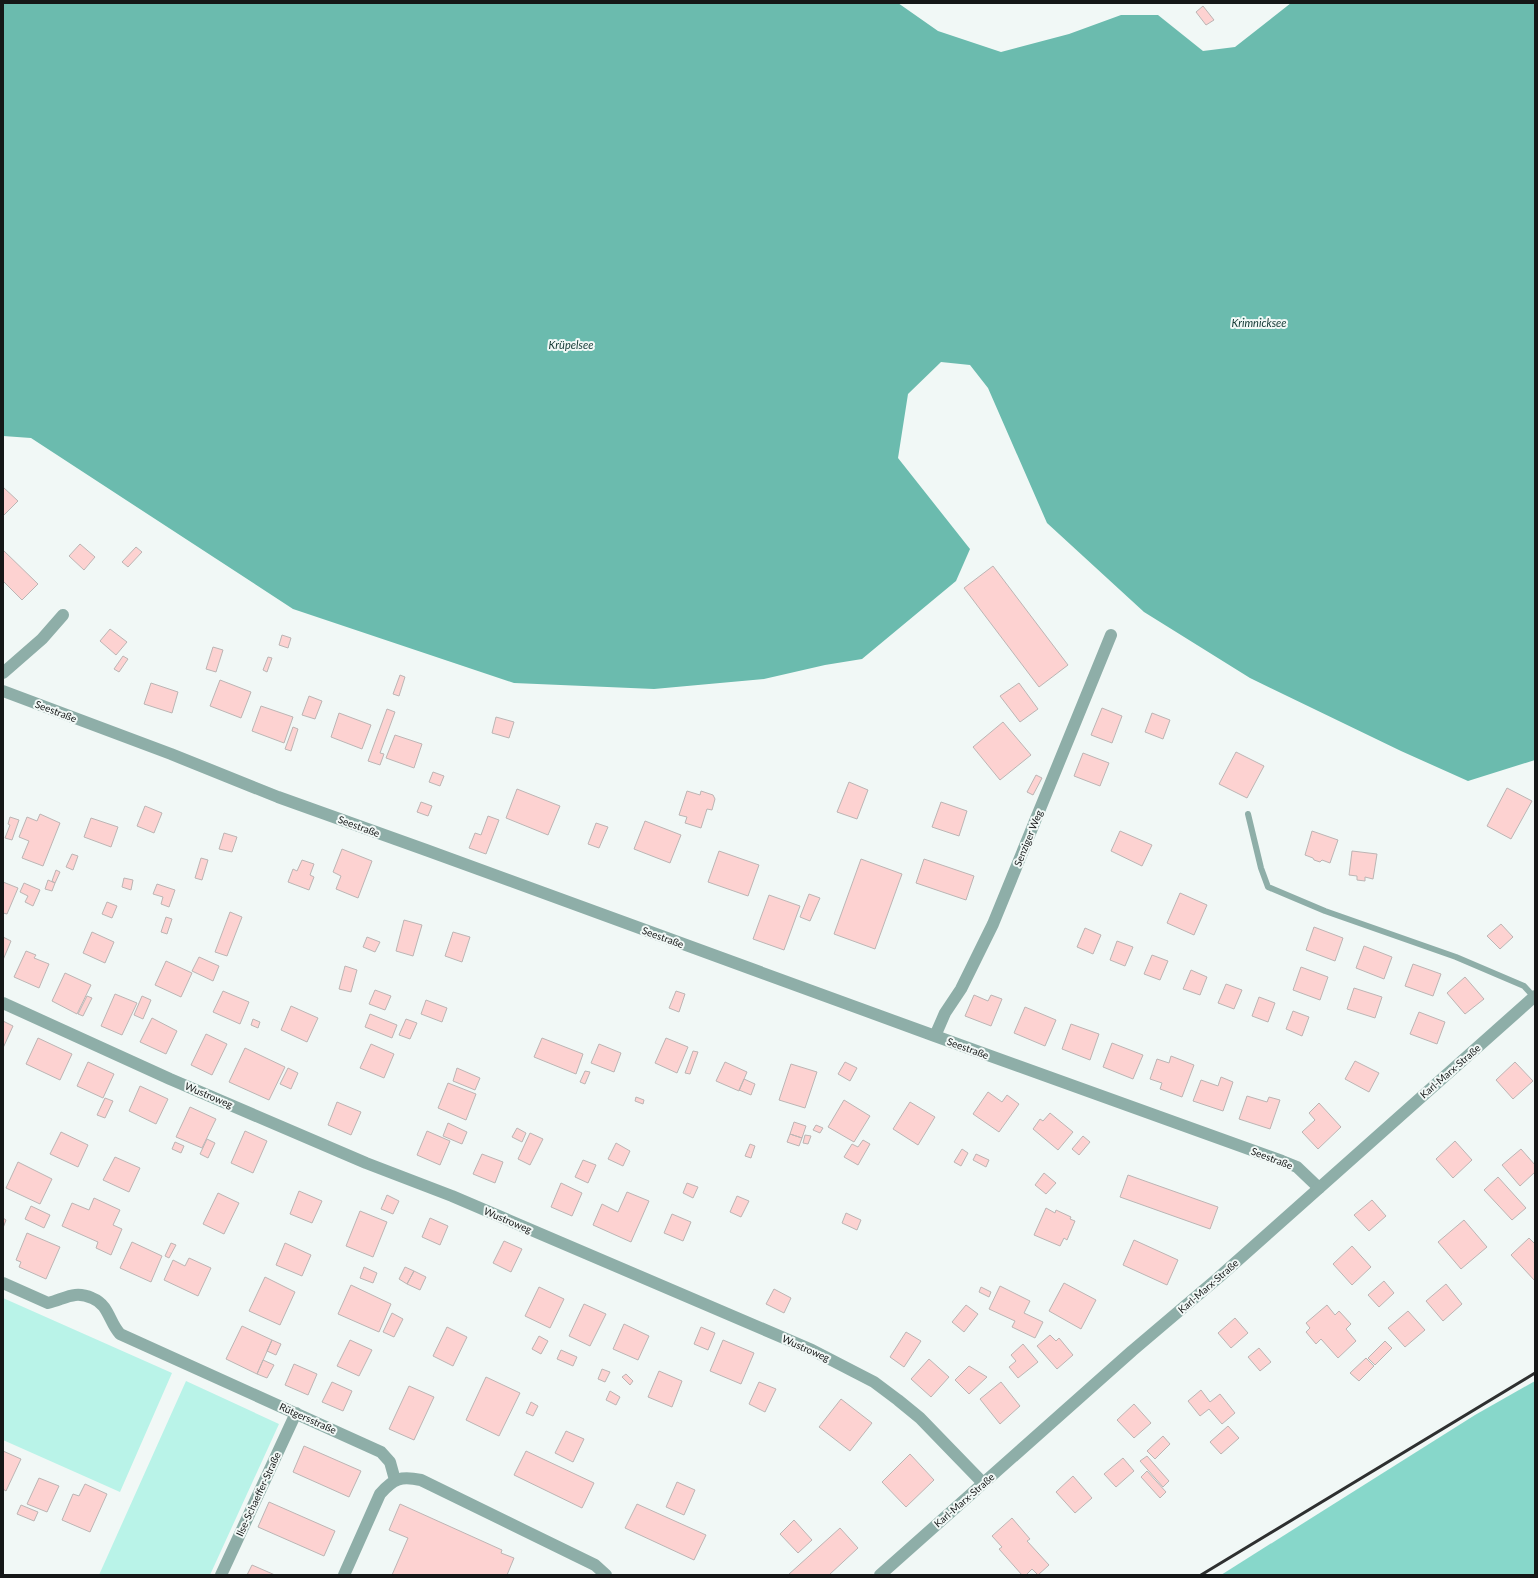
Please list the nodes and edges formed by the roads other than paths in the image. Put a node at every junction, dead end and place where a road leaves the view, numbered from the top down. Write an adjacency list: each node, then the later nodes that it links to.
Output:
1 (63, 616): 3 (street)
2 (1111, 635): 8 (street, Senziger Weg)
3 (3, 673)
4 (3, 691): 8 (street, Seestraße)
5 (1248, 814): 6 (lane)
6 (1535, 996): 9 (street, Karl-Marx-Straße)
7 (3, 1003): 13 (street, Wustroweg)
8 (935, 1036): 9 (street, Seestraße)
9 (1319, 1188): 13 (street, Karl-Marx-Straße)
10 (3, 1283): 11 (street, Rütgersstraße)
11 (296, 1413): 12 (street, Rütgersstraße); 15 (street, Ilse-Schaeffer-Straße)
12 (395, 1480): 16 (street); 17 (street)
13 (983, 1483): 14 (street, Karl-Marx-Straße)
14 (894, 1571): 18 (street, Karl-Marx-Straße)
15 (221, 1575)
16 (344, 1575)
17 (606, 1575)
18 (880, 1575)

